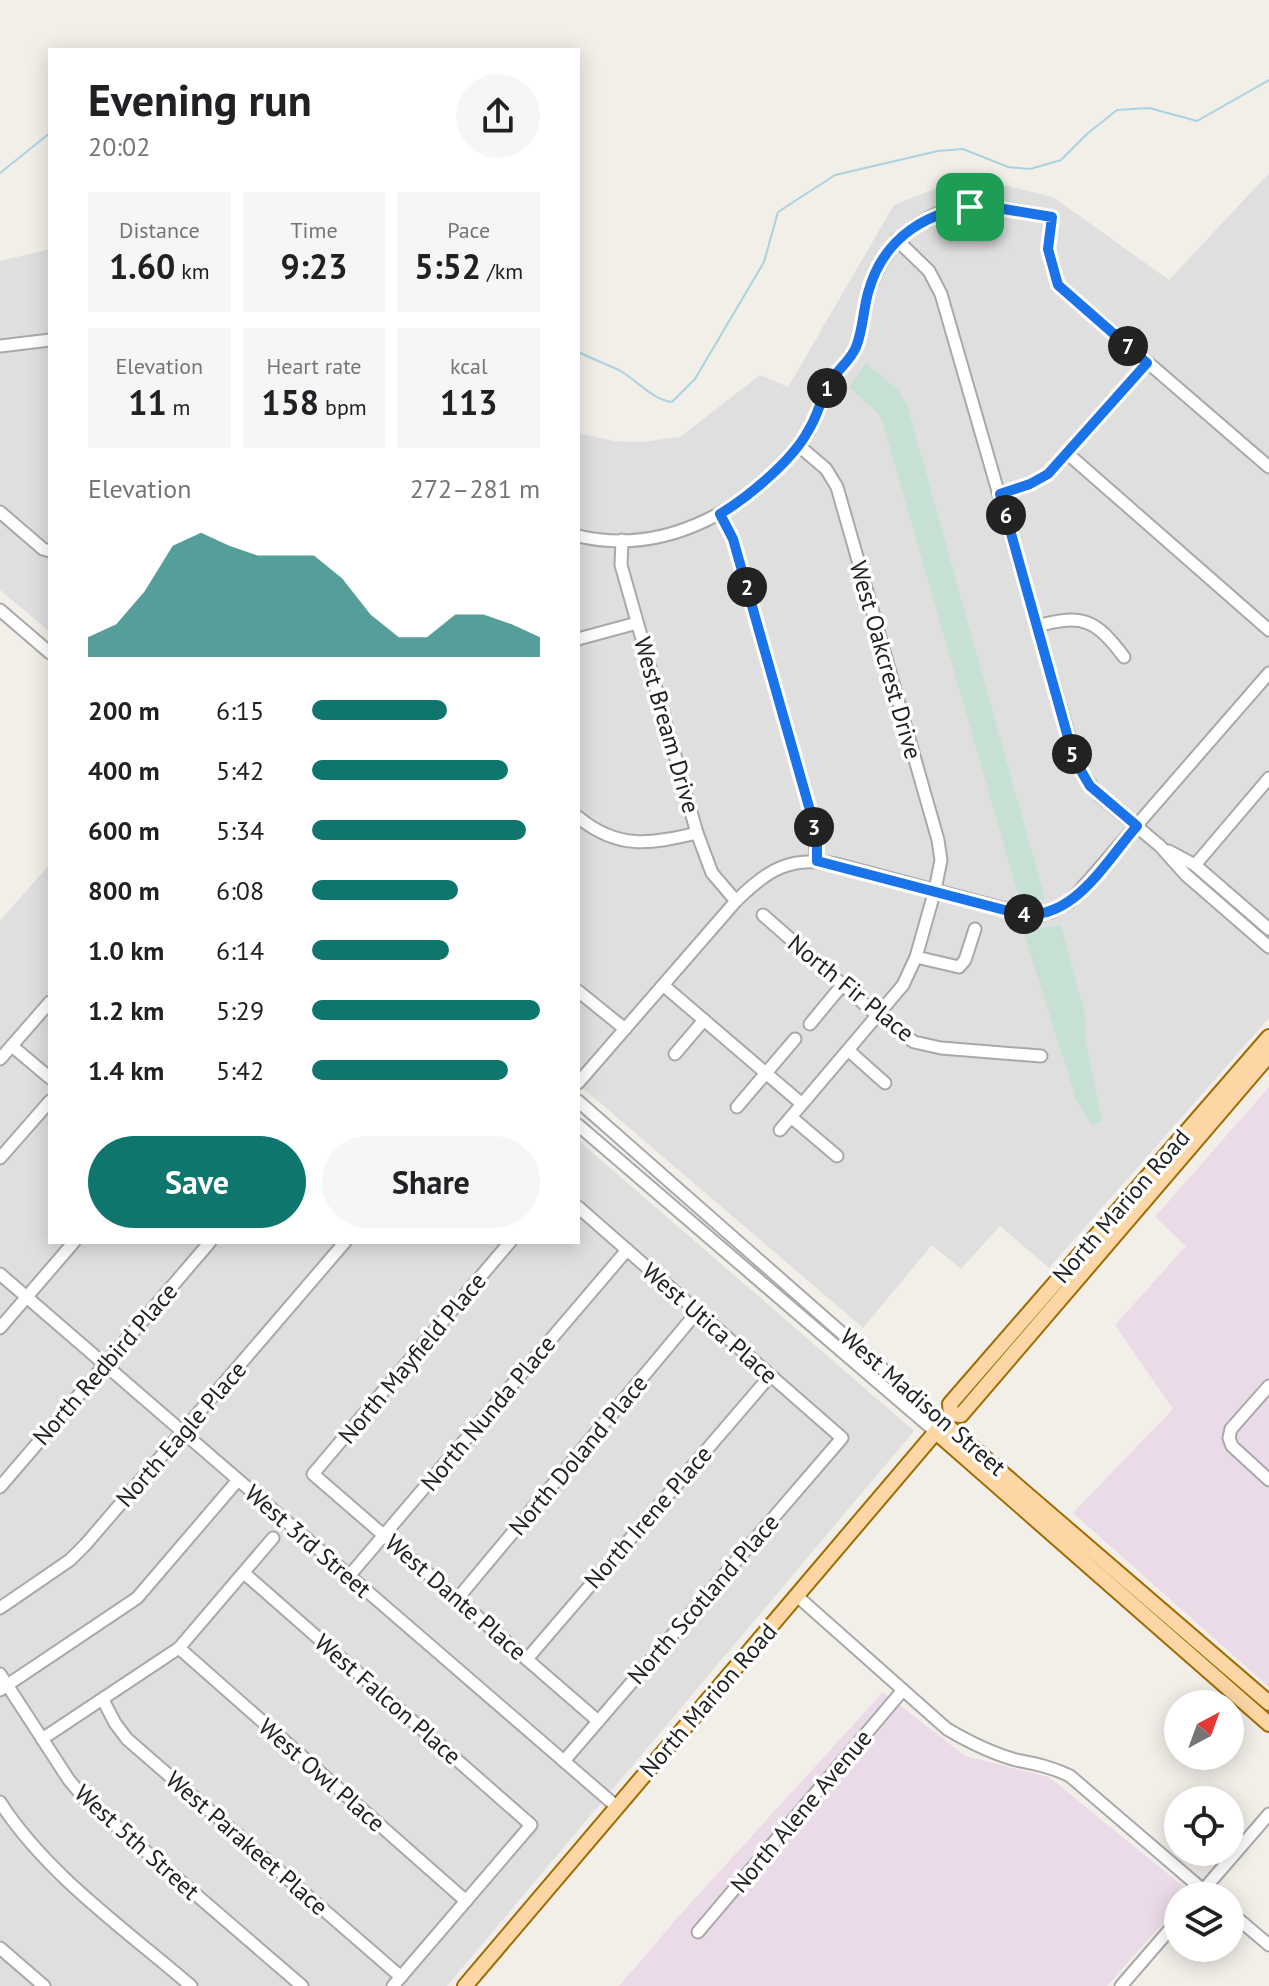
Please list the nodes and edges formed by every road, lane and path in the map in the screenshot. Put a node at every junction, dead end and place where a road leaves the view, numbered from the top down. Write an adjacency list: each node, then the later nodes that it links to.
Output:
1 (897, 240): 4 (street); 5 (street); 8 (street)
2 (48, 340): 3 (street)
3 (0, 346)
4 (1147, 363): 6 (street); 7 (street)
5 (798, 445): 10 (street); 31 (street, West Oakcrest Drive)
6 (1068, 454): 8 (street); 17 (street)
7 (1269, 467)
8 (1000, 494): 16 (street)
9 (0, 512): 13 (street)
10 (720, 514): 12 (street); 29 (street)
11 (580, 536): 12 (street)
12 (622, 540): 15 (street, West Bream Drive)
13 (48, 550)
14 (0, 610): 19 (street)
15 (637, 623): 18 (street); 27 (street, West Bream Drive)
16 (1037, 626): 20 (street); 26 (street)
17 (1269, 630)
18 (580, 638)
19 (48, 651)
20 (1124, 657)
21 (1269, 673): 22 (street)
22 (1258, 685): 23 (street); 26 (street)
23 (1269, 695)
24 (1269, 778): 30 (street)
25 (580, 818): 27 (street)
26 (1137, 826): 28 (street); 31 (street)
27 (697, 833): 32 (street, West Bream Drive)
28 (1160, 846): 30 (street); 36 (street)
29 (817, 861): 31 (street); 32 (street)
30 (1195, 865): 35 (street)
31 (935, 890): 37 (street, West Oakcrest Drive)
32 (736, 901): 39 (street)
33 (763, 915): 38 (street, North Fir Place)
34 (975, 929): 37 (street)
35 (1269, 929)
36 (1269, 947)
37 (916, 957): 42 (street, West Oakcrest Drive)
38 (843, 984): 42 (street, North Fir Place); 44 (street)
39 (663, 985): 43 (street); 45 (street)
40 (580, 993): 45 (street)
41 (48, 1004): 48 (street)
42 (878, 1016): 49 (street, West Oakcrest Drive); 52 (street, North Fir Place)
43 (704, 1020): 50 (street); 54 (street)
44 (810, 1024)
45 (625, 1029): 56 (street)
46 (1269, 1037): 80 (main road, North Marion Road)
47 (795, 1039): 54 (street)
48 (12, 1046): 53 (street); 55 (street)
49 (848, 1050): 57 (street); 60 (street, West Oakcrest Drive)
50 (675, 1054)
51 (1269, 1055): 80 (main road, North Marion Road)
52 (1041, 1056)
53 (0, 1059)
54 (766, 1073): 60 (street); 61 (street)
55 (48, 1076)
56 (580, 1081)
57 (885, 1083)
58 (48, 1103): 66 (street)
59 (580, 1103): 80 (street, West Madison Street)
60 (802, 1104): 62 (street, West Oakcrest Drive)
61 (737, 1107)
62 (791, 1117): 64 (street, West Oakcrest Drive); 65 (street)
63 (580, 1127): 80 (street, West Madison Street)
64 (780, 1130)
65 (837, 1156)
66 (0, 1158)
67 (580, 1209): 72 (street, West Utica Place)
68 (72, 1244): 74 (street)
69 (208, 1244): 77 (street, North Redbird Place)
70 (343, 1244): 81 (street, North Eagle Place)
71 (508, 1244): 83 (street, North Mayfield Place)
72 (627, 1250): 75 (street, West Utica Place); 87 (street, North Nunda Place)
73 (0, 1274): 74 (street, West 3rd Street)
74 (27, 1297): 76 (street); 77 (street, West 3rd Street)
75 (697, 1312): 78 (street, West Utica Place); 92 (street, North Doland Place)
76 (0, 1328)
77 (104, 1364): 81 (street, West 3rd Street); 86 (street, North Redbird Place)
78 (770, 1376): 82 (street, West Utica Place); 95 (street, North Irene Place)
79 (1269, 1386): 85 (street)
80 (944, 1423): 91 (main road, North Marion Road); 99 (main road, West Madison Street); 101 (main road, West Madison Street)
81 (183, 1432): 84 (street, West 3rd Street); 93 (street, North Eagle Place)
82 (842, 1438): 100 (street, North Scotland Place)
83 (313, 1474): 87 (street, West Dante Place)
84 (238, 1480): 90 (street, West 3rd Street); 96 (street)
85 (1269, 1480)
86 (0, 1487)
87 (384, 1535): 90 (street, North Nunda Place); 92 (street, West Dante Place)
88 (273, 1538): 89 (street)
89 (244, 1573): 94 (street); 109 (street, West Falcon Place)
90 (349, 1576): 103 (street, West 3rd Street)
91 (797, 1596): 97 (street); 105 (main road, North Marion Road)
92 (458, 1598): 95 (street, West Dante Place)
93 (0, 1608)
94 (179, 1648): 98 (street); 109 (street, West Owl Place)
95 (527, 1659): 100 (street, West Dante Place)
96 (2, 1683): 102 (street, West 5th Street)
97 (903, 1690): 107 (street); 111 (street, North Alene Avenue)
98 (103, 1700): 102 (street); 115 (street, West Parakeet Place)
99 (1269, 1703)
100 (598, 1721): 103 (street, North Scotland Place)
101 (1269, 1724)
102 (42, 1739): 118 (street, West 5th Street)
103 (564, 1761): 105 (street, West 3rd Street)
104 (0, 1802): 117 (street)
105 (617, 1807): 119 (main road, North Marion Road)
106 (1269, 1814): 108 (street)
107 (1190, 1882)
108 (1214, 1882)
109 (466, 1901): 115 (street)
110 (1244, 1924): 113 (street)
111 (698, 1932)
112 (1164, 1936): 120 (street)
113 (1269, 1945)
114 (0, 1948): 116 (street)
115 (397, 1982)
116 (44, 1986)
117 (191, 1986)
118 (302, 1986)
119 (465, 1986)
120 (1121, 1986)

